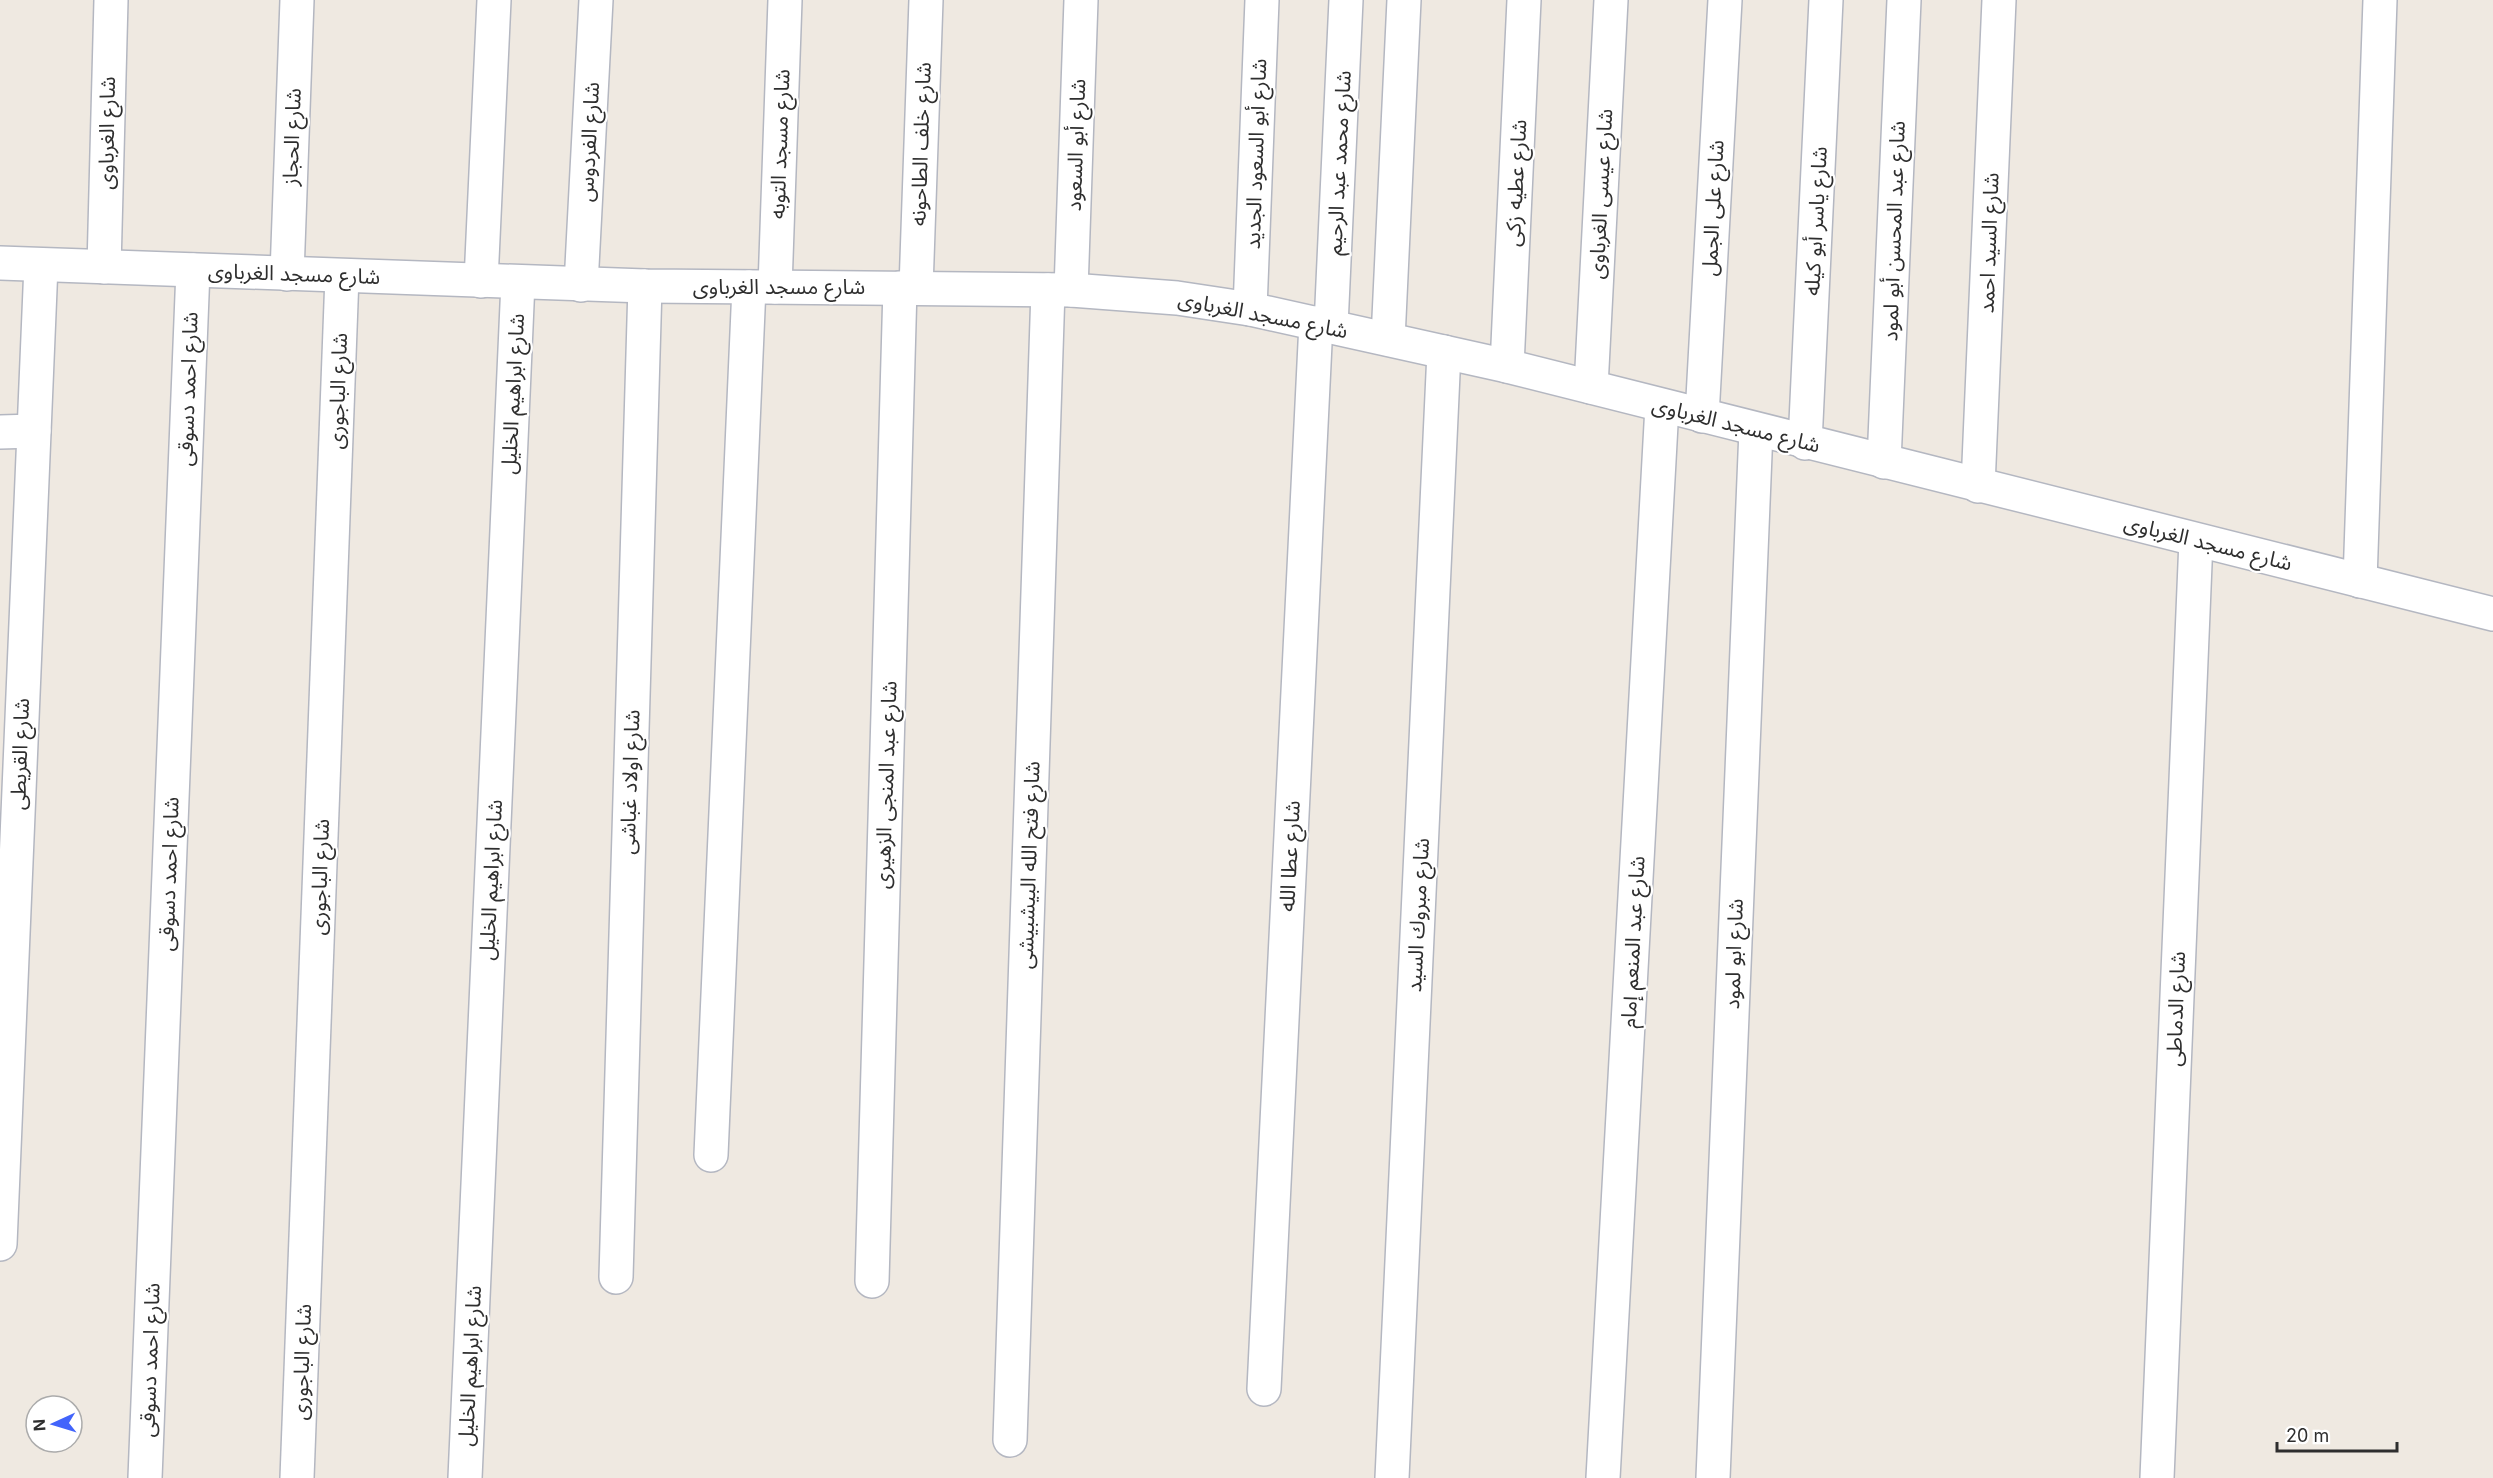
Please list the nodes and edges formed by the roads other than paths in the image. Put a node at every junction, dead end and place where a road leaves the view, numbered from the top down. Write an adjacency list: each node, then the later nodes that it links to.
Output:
1 (111, 0): 20 (street, شارع الغرباوى)
2 (297, 0): 22 (street, شارع الحجاز)
3 (494, 0): 24 (street)
4 (596, 0): 26 (street, شارع الفردوس)
5 (785, 0): 28 (street, شارع مسجد التوبه)
6 (926, 0): 29 (street, شارع خلف الطاحونه)
7 (1081, 0): 30 (street, شارع أبو السعود)
8 (1262, 0): 31 (street, شارع أبو السعود الجديد)
9 (1346, 0): 32 (street, شارع محمد عبد الرحيم)
10 (1404, 0): 33 (street)
11 (1524, 0): 35 (street, شارع عطيه زكى)
12 (1611, 0): 36 (street, شارع عيسى الغرباوى)
13 (1725, 0): 38 (street, شارع على الجمل)
14 (1826, 0): 42 (street, شارع ياسر أبو كيله)
15 (1904, 0): 43 (street, شارع عبد المحسن أبو لمود)
16 (1999, 0): 44 (street, شارع السيد احمد)
17 (2380, 0): 46 (street)
18 (0, 263): 19 (street, شارع مسجد الغرباوى)
19 (41, 265): 20 (street, شارع مسجد الغرباوى); 40 (street, شارع القريطى)
20 (104, 267): 21 (street, شارع مسجد الغرباوى)
21 (193, 270): 22 (street, شارع مسجد الغرباوى); 54 (street, شارع احمد دسوقى)
22 (287, 274): 23 (street, شارع مسجد الغرباوى)
23 (342, 276): 24 (street, شارع مسجد الغرباوى); 55 (street, شارع الباجورى)
24 (481, 281): 25 (street, شارع مسجد الغرباوى)
25 (518, 282): 26 (street, شارع مسجد الغرباوى); 56 (street, شارع ابراهيم الخليل)
26 (581, 285): 27 (street, شارع مسجد الغرباوى)
27 (645, 286): 28 (street, شارع مسجد الغرباوى); 50 (street, شارع اولاد غباشى)
28 (762, 287): 29 (street, شارع مسجد الغرباوى); 48 (street, شارع مسجد التوبه)
29 (908, 288): 30 (street, شارع مسجد الغرباوى); 51 (street, شارع عبد المنجى الزهيرى)
30 (1060, 290): 31 (street, شارع مسجد الغرباوى); 53 (street, شارع فتح الله البيشبيشى)
31 (1250, 309): 32 (street, شارع مسجد الغرباوى)
32 (1324, 325): 33 (street, شارع مسجد الغرباوى); 52 (street, شارع عطا الله)
33 (1388, 339): 34 (street, شارع مسجد الغرباوى)
34 (1444, 352): 35 (street, شارع مسجد الغرباوى); 57 (street, شارع مبروك السيد)
35 (1508, 366): 36 (street, شارع مسجد الغرباوى)
36 (1591, 387): 37 (street, شارع مسجد الغرباوى)
37 (1662, 406): 38 (street, شارع مسجد الغرباوى); 58 (street, شارع عبد المنعم إمام)
38 (1702, 416): 39 (street, شارع مسجد الغرباوى)
39 (1756, 430): 42 (street, شارع مسجد الغرباوى); 59 (street, شارع ابو لمود)
40 (34, 431): 41 (street); 49 (street, شارع القريطى)
41 (0, 432)
42 (1805, 443): 43 (street, شارع مسجد الغرباوى)
43 (1884, 462): 44 (street, شارع مسجد الغرباوى)
44 (1978, 486): 45 (street, شارع مسجد الغرباوى)
45 (2196, 540): 46 (street, شارع مسجد الغرباوى); 60 (street, شارع الدماطى)
46 (2360, 581): 47 (street, شارع مسجد الغرباوى)
47 (2493, 614)
48 (711, 1155)
49 (0, 1244)
50 (616, 1277)
51 (872, 1281)
52 (1264, 1389)
53 (1010, 1440)
54 (145, 1478)
55 (297, 1478)
56 (465, 1478)
57 (1392, 1478)
58 (1603, 1478)
59 (1713, 1478)
60 (2157, 1478)

